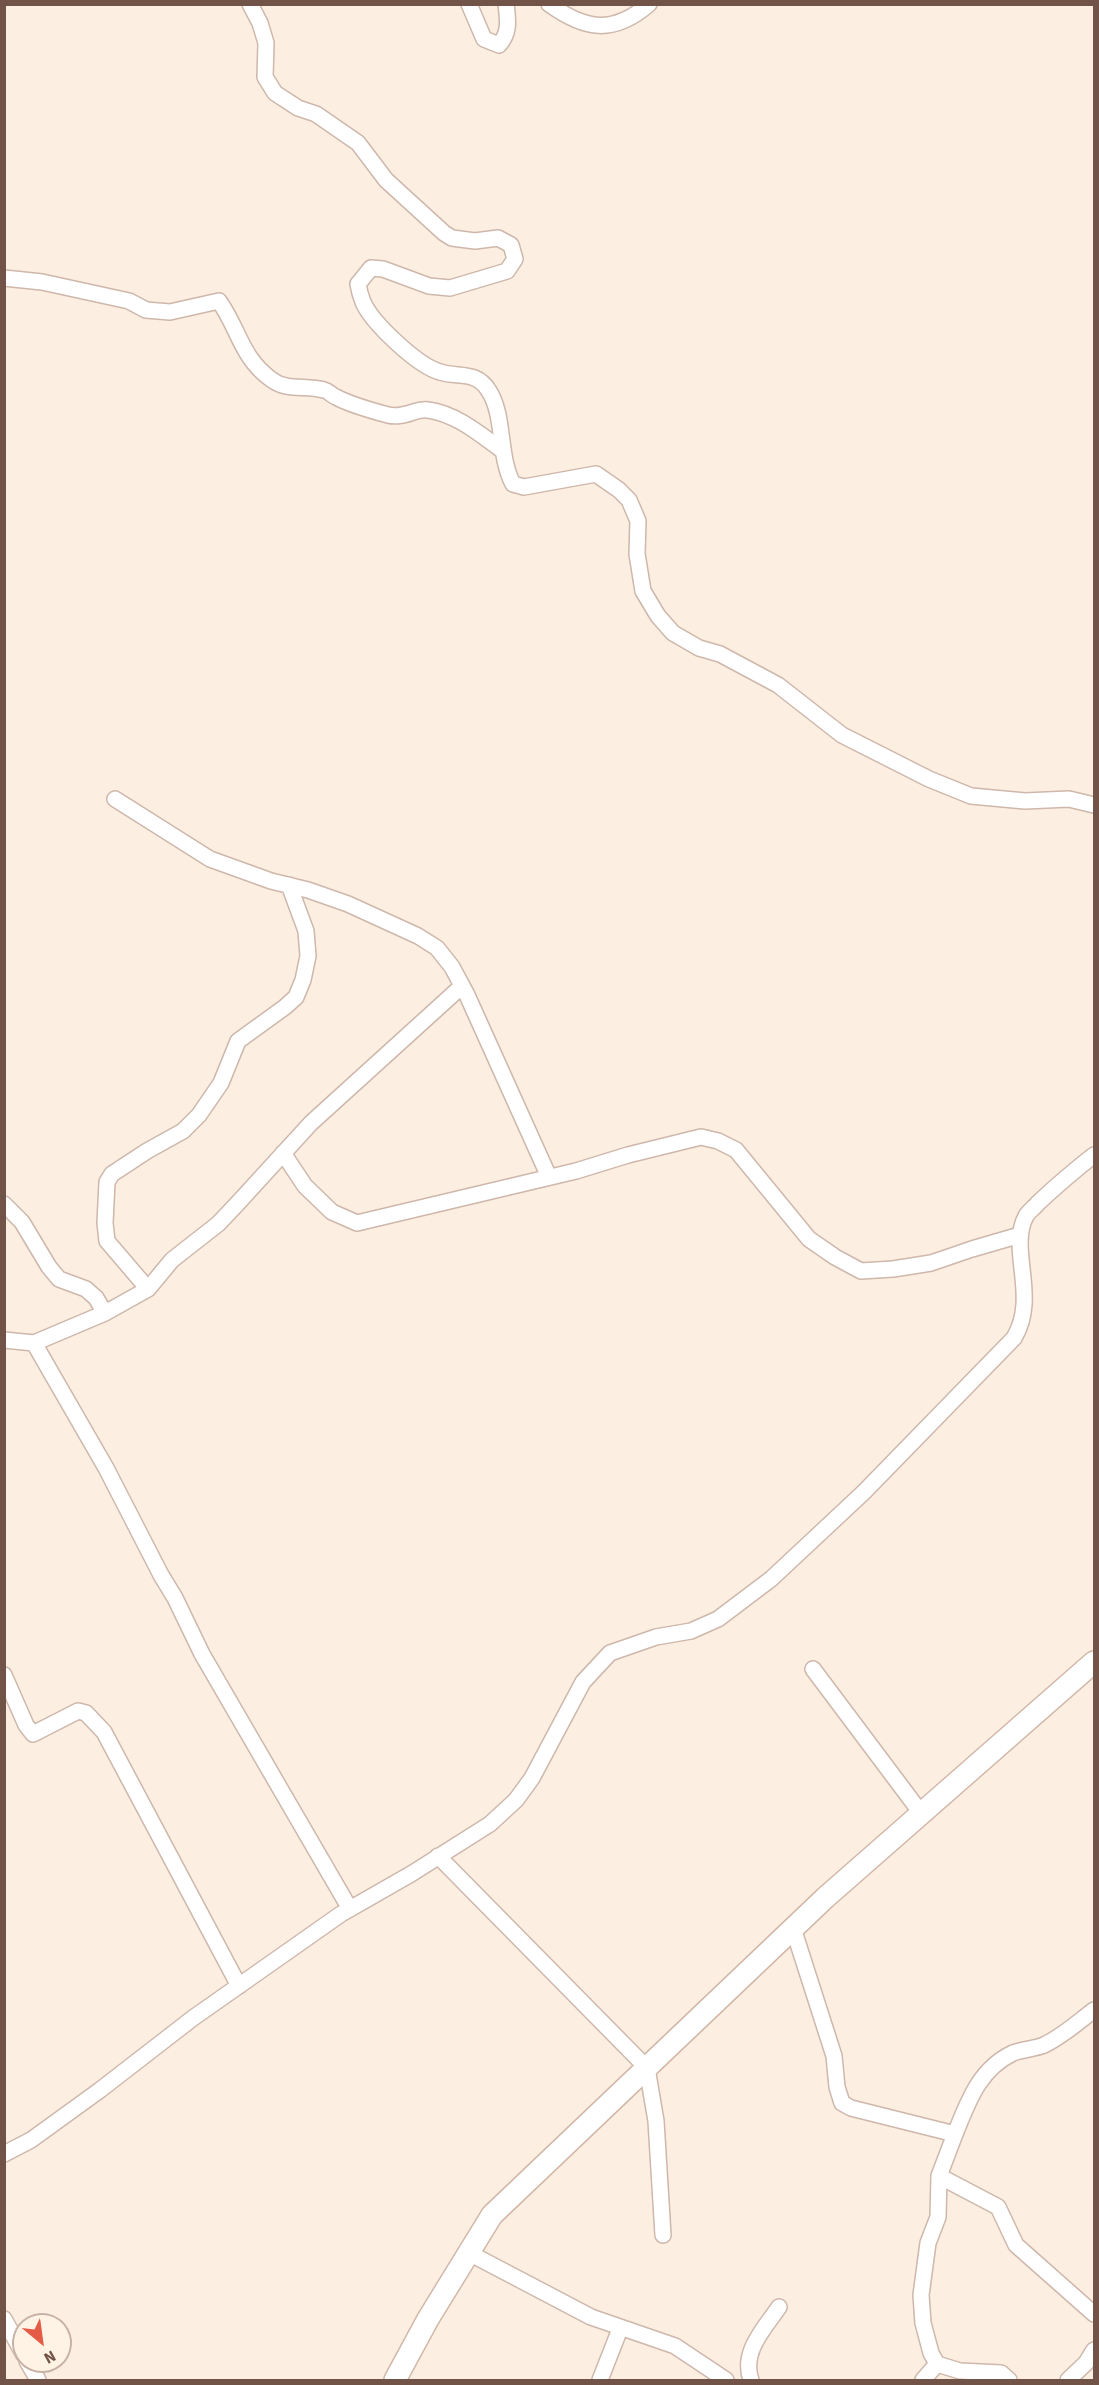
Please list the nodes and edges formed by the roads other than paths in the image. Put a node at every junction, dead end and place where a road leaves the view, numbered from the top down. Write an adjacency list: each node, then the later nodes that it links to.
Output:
1 (250, 4): 7 (street)
2 (469, 4): 3 (street)
3 (506, 4)
4 (549, 4): 5 (street)
5 (649, 4)
6 (4, 278): 7 (street)
7 (503, 452): 9 (street)
8 (115, 799): 10 (street)
9 (1095, 805)
10 (289, 885): 11 (street); 17 (street)
11 (462, 986): 12 (street); 14 (street)
12 (283, 1153): 14 (street); 17 (street)
13 (1095, 1155): 16 (street)
14 (549, 1177): 16 (street)
15 (4, 1204): 18 (street)
16 (1020, 1235): 25 (street)
17 (148, 1289): 18 (street)
18 (105, 1313): 20 (street)
19 (4, 1340): 20 (street)
20 (34, 1343): 26 (street)
21 (1095, 1662): 24 (street)
22 (813, 1669): 24 (street)
23 (4, 1675): 28 (street)
24 (921, 1813): 27 (street)
25 (444, 1861): 26 (street); 30 (street)
26 (350, 1909): 28 (street)
27 (793, 1928): 30 (street); 31 (street)
28 (239, 1986): 32 (street)
29 (1095, 2010): 31 (street)
30 (647, 2068): 34 (street); 35 (street)
31 (955, 2134): 33 (street)
32 (4, 2154)
33 (939, 2176): 37 (street); 42 (street)
34 (663, 2235)
35 (469, 2253): 39 (street); 43 (street)
36 (779, 2307): 46 (street)
37 (1095, 2314)
38 (4, 2319): 40 (street)
39 (620, 2329): 44 (street); 45 (street)
40 (12, 2333)
41 (1095, 2350): 49 (street)
42 (937, 2364): 47 (street); 48 (street)
43 (395, 2380)
44 (600, 2380)
45 (726, 2380)
46 (751, 2380)
47 (924, 2380)
48 (1009, 2380)
49 (1068, 2380)

